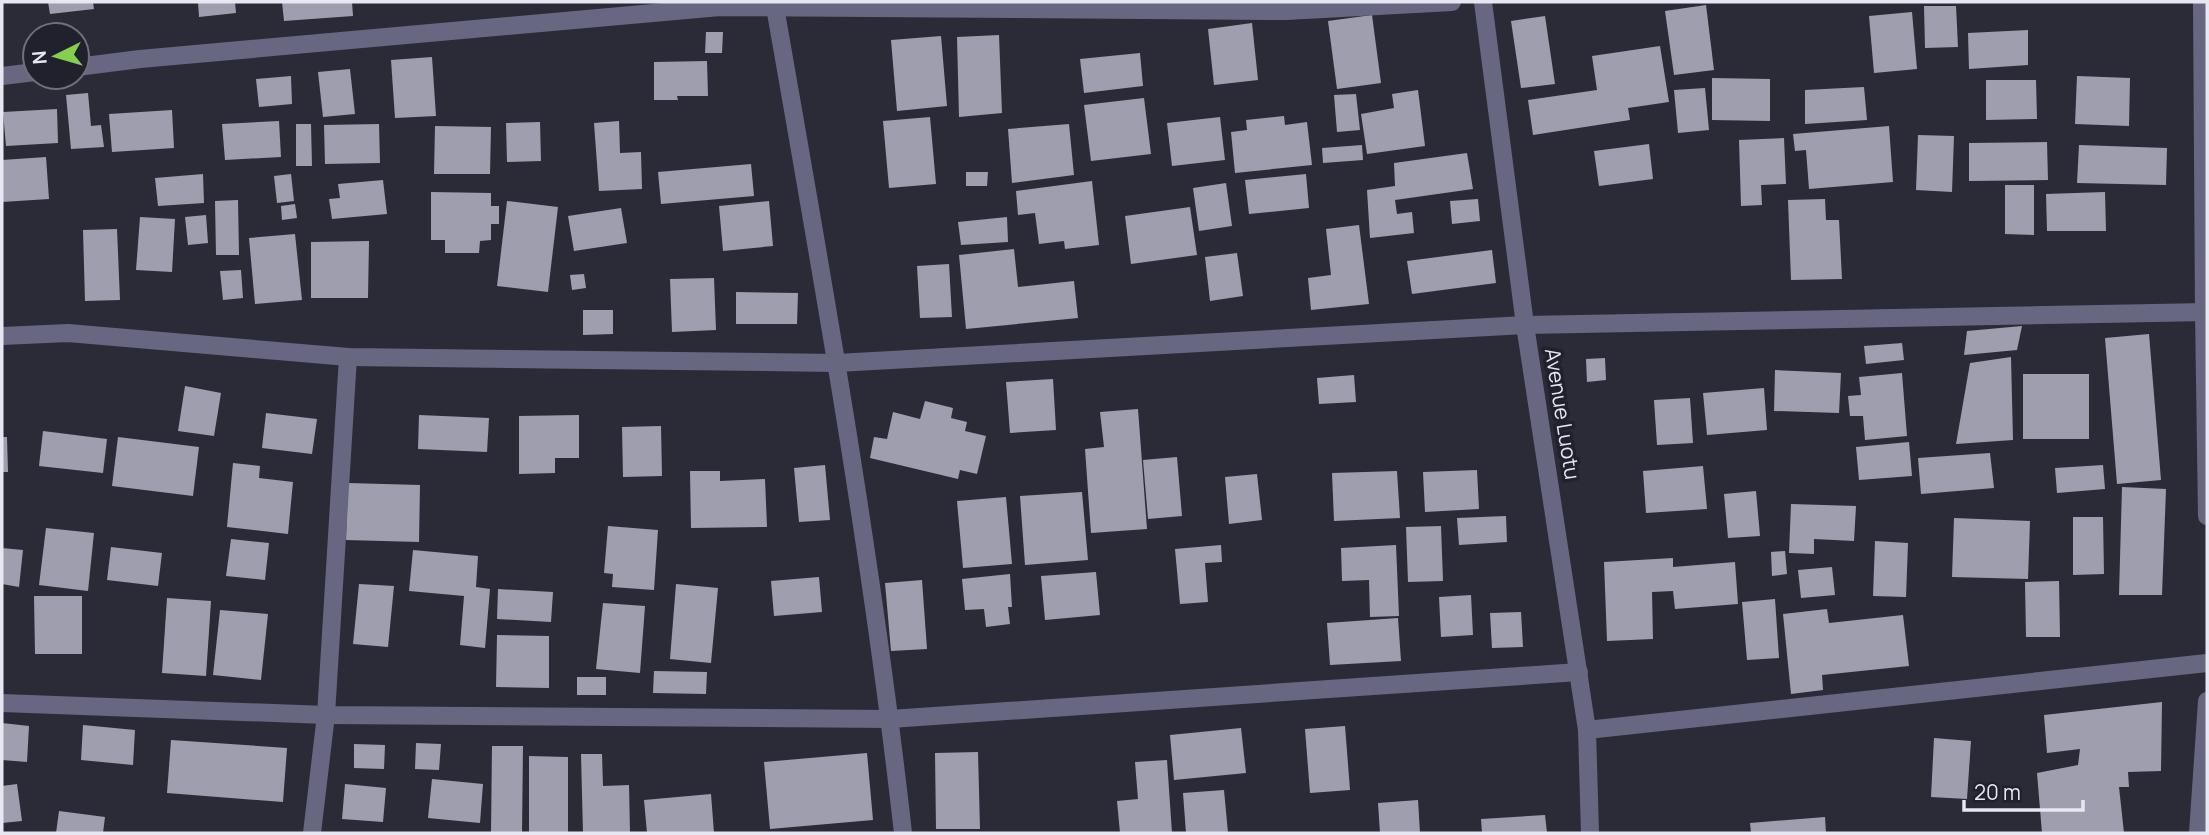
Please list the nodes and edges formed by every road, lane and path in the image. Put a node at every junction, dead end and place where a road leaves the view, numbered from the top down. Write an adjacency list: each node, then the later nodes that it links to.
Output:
1 (1452, 2): 5 (street)
2 (1483, 2): 10 (street, Avenue Luotu)
3 (2202, 2): 9 (street)
4 (719, 5): 5 (street); 6 (street)
5 (775, 7): 13 (street)
6 (91, 64)
7 (21, 74): 8 (street)
8 (2, 76)
9 (2205, 312): 10 (street); 14 (street)
10 (1525, 325): 13 (street); 16 (street, Avenue Luotu)
11 (2, 336): 12 (street)
12 (348, 358): 13 (street); 19 (street)
13 (837, 363): 20 (street)
14 (2207, 516)
15 (2207, 663): 21 (street)
16 (1579, 672): 20 (street); 21 (street, Avenue Luotu)
17 (2207, 701): 25 (street)
18 (2, 703): 19 (street)
19 (326, 716): 20 (street); 22 (street)
20 (890, 719): 23 (street)
21 (1587, 730): 24 (street, Avenue Luotu)
22 (312, 833)
23 (902, 833)
24 (1590, 833)
25 (2198, 833)

